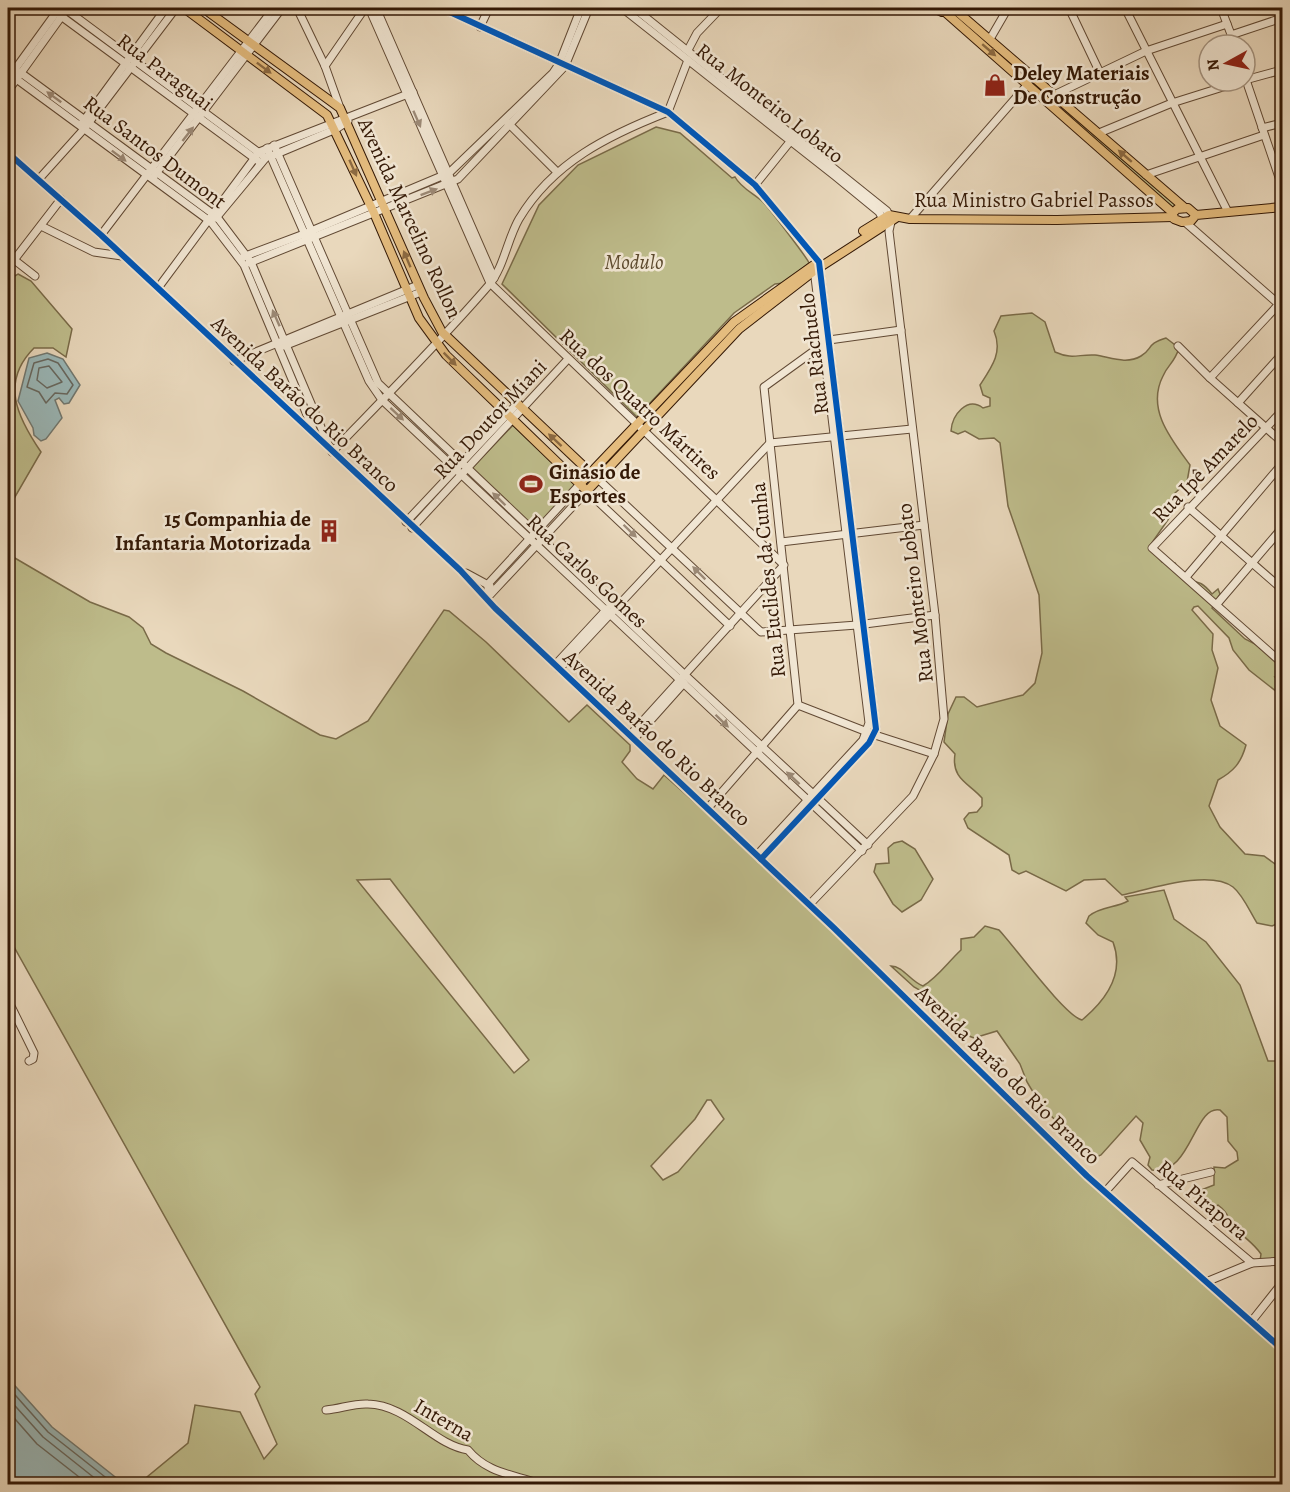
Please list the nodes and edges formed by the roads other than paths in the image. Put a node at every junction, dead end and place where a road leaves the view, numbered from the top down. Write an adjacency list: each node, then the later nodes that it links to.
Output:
1 (166, 8): 38 (street)
2 (176, 8): 38 (street)
3 (184, 8): 28 (main road)
4 (203, 8): 25 (main road)
5 (274, 8): 33 (street)
6 (282, 8): 33 (street)
7 (297, 8): 40 (street, Avenida Marcelino Rollon)
8 (364, 8): 40 (street)
9 (369, 8): 50 (street, Rua dos Quatro Mártires)
10 (376, 8): 50 (street, Rua dos Quatro Mártires)
11 (441, 8): 29 (street)
12 (489, 8): 29 (street)
13 (581, 8): 39 (street)
14 (589, 8): 39 (street)
15 (622, 8): 37 (street, Rua Monteiro Lobato)
16 (634, 8): 34 (street, Rua Monteiro Lobato)
17 (934, 8): 23 (main road)
18 (1008, 8): 32 (street)
19 (1069, 8): 43 (street)
20 (1125, 8): 35 (street)
21 (1221, 8): 27 (street)
22 (716, 9): 34 (street)
23 (949, 9): 32 (main road); 45 (main road, one-way to 45)
24 (61, 10): 38 (street, Rua Paraguai); 42 (street)
25 (214, 16): 28 (main road); 33 (main road)
26 (1282, 18): 31 (street)
27 (1227, 24): 30 (street); 35 (street)
28 (208, 26): 36 (main road)
29 (480, 27): 39 (street)
30 (1230, 33)
31 (1237, 33)
32 (990, 39): 51 (main road)
33 (250, 42): 36 (street); 46 (main road)
34 (688, 50): 56 (street, Rua Monteiro Lobato)
35 (1146, 51): 43 (street); 53 (street)
36 (243, 52): 52 (main road, one-way to 52); 58 (street)
37 (688, 60): 56 (street, Rua Monteiro Lobato); 57 (street)
38 (131, 62): 58 (street, Rua Paraguai); 60 (street)
39 (562, 65): 57 (street); 61 (street)
40 (325, 66): 54 (street, Avenida Marcelino Rollon)
41 (1282, 70): 44 (street)
42 (13, 73): 47 (street); 60 (street, Rua Santos Dumont, one-way to 42); 64 (street, Rua Santos Dumont)
43 (1100, 73): 51 (street)
44 (1257, 77)
45 (1028, 84): 55 (main road); 94 (street)
46 (308, 85): 52 (main road); 54 (main road)
47 (8, 91)
48 (1203, 93): 53 (street)
49 (1249, 93): 65 (street)
50 (410, 94): 59 (street); 77 (street, Rua dos Quatro Mártires); 79 (street, Rua dos Quatro Mártires, one-way to 79)
51 (1054, 95): 55 (main road)
52 (302, 96): 62 (main road)
53 (1172, 103): 66 (street); 72 (street)
54 (340, 108): 59 (main road, Avenida Marcelino Rollon)
55 (1064, 109): 66 (main road); 91 (main road)
56 (756, 110): 68 (street, Rua Monteiro Lobato)
57 (668, 112): 75 (street); 84 (street)
58 (198, 113): 71 (street, Rua Paraguai); 74 (street); 76 (street, one-way to 58)
59 (347, 120): 62 (street); 86 (main road, Avenida Marcelino Rollon)
60 (86, 121): 64 (street); 74 (street, Rua Santos Dumont)
61 (507, 122): 75 (street); 77 (street); 83 (street)
62 (332, 123): 67 (street); 89 (main road, Avenida Marcelino Rollon, one-way to 89)
63 (1282, 123): 65 (street)
64 (80, 130): 80 (street, Rua Santos Dumont, one-way to 80); 81 (street)
65 (1264, 131): 72 (street); 82 (street)
66 (1099, 133): 78 (main road, one-way to 66)
67 (302, 139): 69 (street); 73 (street)
68 (793, 139): 84 (street); 95 (street, Rua Monteiro Lobato)
69 (270, 147): 71 (street); 73 (street, Rua Carlos Gomes)
70 (8, 153): 81 (street, Avenida Barão do Rio Branco)
71 (257, 154): 73 (street, Rua Paraguai); 93 (street)
72 (1200, 155): 78 (street); 90 (street)
73 (269, 158): 93 (street); 99 (street, Rua Carlos Gomes)
74 (150, 168): 76 (street, Rua Santos Dumont); 80 (street)
75 (557, 172): 106 (street)
76 (157, 173): 80 (street); 93 (street, Rua Santos Dumont)
77 (449, 173): 79 (street); 83 (street, Rua dos Quatro Mártires)
78 (1146, 175): 88 (main road)
79 (442, 177): 83 (street, Rua dos Quatro Mártires); 86 (street)
80 (147, 178): 93 (street, Rua Santos Dumont); 98 (street)
81 (39, 180): 85 (street, Avenida Barão do Rio Branco)
82 (1282, 181)
83 (450, 184): 86 (street, one-way to 83); 106 (street, Rua dos Quatro Mártires)
84 (755, 185): 104 (street)
85 (61, 199): 97 (street); 98 (street, Avenida Barão do Rio Branco)
86 (384, 205): 89 (street); 108 (main road, Avenida Marcelino Rollon, one-way to 86)
87 (1282, 207): 90 (main road)
88 (1185, 208): 91 (main road, Rua Ministro Gabriel Passos); 92 (main road)
89 (372, 210): 99 (street); 109 (main road, Avenida Marcelino Rollon)
90 (1228, 212): 92 (main road)
91 (1173, 215): 94 (main road, Rua Ministro Gabriel Passos); 96 (main road, Rua Ministro Gabriel Passos)
92 (1196, 215): 96 (main road)
93 (211, 219): 103 (street, Rua Santos Dumont); 107 (street)
94 (910, 219): 95 (main road, Rua Ministro Gabriel Passos)
95 (889, 222): 104 (main road, Rua Ministro Gabriel Passos); 113 (street, Rua Monteiro Lobato)
96 (1185, 222): 110 (street)
97 (41, 226): 101 (street); 102 (street)
98 (101, 235): 101 (street, Avenida Barão do Rio Branco)
99 (309, 236): 103 (street); 111 (street, Rua Carlos Gomes)
100 (8, 255): 102 (street)
101 (122, 256): 107 (street, Avenida Barão do Rio Branco)
102 (14, 260): 105 (street)
103 (246, 260): 116 (street, Rua Santos Dumont, one-way to 103); 118 (street, Rua Santos Dumont)
104 (816, 265): 115 (street, Rua Riachuelo); 119 (street, Rua Riachuelo); 133 (main road, Rua Ministro Gabriel Passos)
105 (35, 276)
106 (492, 281): 114 (street); 122 (street, Rua dos Quatro Mártires)
107 (158, 288): 123 (street, Avenida Barão do Rio Branco)
108 (419, 288): 109 (street); 114 (main road, Avenida Marcelino Rollon)
109 (408, 293): 111 (street); 112 (street); 117 (main road, Avenida Marcelino Rollon)
110 (1281, 306): 125 (street)
111 (344, 314): 112 (street, Rua Carlos Gomes); 116 (street)
112 (347, 322): 116 (street); 127 (street, Rua Carlos Gomes); 128 (street, Rua Carlos Gomes)
113 (901, 330): 115 (street); 135 (street, Rua Monteiro Lobato)
114 (444, 334): 117 (street); 124 (main road, Avenida Marcelino Rollon)
115 (829, 340): 119 (street); 137 (street, Rua Riachuelo)
116 (286, 341): 118 (street); 140 (street, Rua Santos Dumont)
117 (435, 342): 126 (main road, Avenida Marcelino Rollon, one-way to 126); 127 (street)
118 (275, 345): 123 (street); 136 (street, Rua Santos Dumont)
119 (822, 345): 137 (street, Rua Riachuelo); 139 (street, Rua Euclides da Cunha)
120 (1178, 346): 125 (street)
121 (1282, 354): 129 (street)
122 (568, 359): 130 (street, Rua Doutor Miani); 133 (street, Rua dos Quatro Mártires)
123 (234, 361): 136 (street, Avenida Barão do Rio Branco)
124 (482, 371): 126 (main road); 130 (main road, Avenida Marcelino Rollon)
125 (1210, 378): 129 (street)
126 (473, 381): 132 (main road, Avenida Marcelino Rollon)
127 (388, 394): 128 (street); 142 (street, Rua Carlos Gomes)
128 (382, 400): 140 (street); 143 (street, Rua Carlos Gomes, one-way to 143)
129 (1238, 404): 134 (street)
130 (520, 407): 132 (street, Rua Doutor Miani); 144 (main road, Avenida Marcelino Rollon, one-way to 130)
131 (1282, 411): 134 (street, Rua Ipê Amarelo)
132 (511, 417): 142 (street, Rua Doutor Miani); 145 (main road, Avenida Marcelino Rollon)
133 (640, 428): 144 (main road, Rua Ministro Gabriel Passos); 146 (street, Rua dos Quatro Mártires)
134 (1265, 428): 138 (street); 147 (street, Rua Ipê Amarelo)
135 (912, 429): 137 (street); 149 (street, Rua Monteiro Lobato)
136 (316, 437): 140 (street, Avenida Barão do Rio Branco)
137 (837, 437): 139 (street); 152 (street, Rua Riachuelo)
138 (1282, 442)
139 (770, 443): 146 (street); 156 (street, Rua Euclides da Cunha)
140 (331, 451): 148 (street, Avenida Barão do Rio Branco)
141 (1282, 464): 153 (street)
142 (465, 465): 143 (street, Rua Doutor Miani); 151 (street, Rua Carlos Gomes, one-way to 142)
143 (458, 472): 148 (street, Rua Doutor Miani); 154 (street, Rua Carlos Gomes)
144 (594, 476): 145 (main road, Rua Ministro Gabriel Passos); 158 (street, Avenida Marcelino Rollon)
145 (584, 487): 151 (street, Rua Ministro Gabriel Passos); 155 (street, Rua Ministro Gabriel Passos); 159 (street, Avenida Marcelino Rollon, one-way to 159)
146 (717, 499): 158 (street); 161 (street, Rua dos Quatro Mártires)
147 (1188, 507): 153 (street); 163 (street, Rua Ipê Amarelo)
148 (409, 525): 162 (street, Avenida Barão do Rio Branco)
149 (924, 525): 152 (street); 171 (street, Rua Monteiro Lobato)
150 (1282, 528): 160 (street)
151 (535, 534): 154 (street, Rua Ministro Gabriel Passos); 155 (street, Rua Carlos Gomes)
152 (850, 535): 156 (street); 172 (street, Rua Riachuelo)
153 (1221, 535): 160 (street); 163 (street)
154 (529, 540): 157 (street, Rua Carlos Gomes); 164 (street, Rua Ministro Gabriel Passos)
155 (542, 540): 157 (street, Rua Ministro Gabriel Passos); 169 (street, Rua Carlos Gomes)
156 (782, 542): 161 (street, Rua Euclides da Cunha)
157 (536, 546): 164 (street, Rua Ministro Gabriel Passos); 169 (street, Rua Carlos Gomes)
158 (672, 547): 159 (street); 170 (street, Avenida Marcelino Rollon, one-way to 158)
159 (660, 560): 169 (street); 173 (street, Avenida Marcelino Rollon)
160 (1253, 563): 165 (street); 167 (street)
161 (784, 565): 170 (street); 174 (street, Rua Euclides da Cunha)
162 (460, 570): 164 (street, Avenida Barão do Rio Branco); 166 (street, Avenida Barão do Rio Branco)
163 (1186, 577): 167 (street)
164 (491, 587): 166 (street, Rua Ministro Gabriel Passos); 168 (street)
165 (1282, 589)
166 (488, 597): 168 (street, Avenida Barão do Rio Branco)
167 (1217, 604): 176 (street)
168 (495, 608): 178 (street, Avenida Barão do Rio Branco)
169 (610, 610): 178 (street); 179 (street, Rua Carlos Gomes)
170 (740, 614): 173 (street); 174 (street, Avenida Marcelino Rollon)
171 (935, 615): 172 (street, Avenida Marcelino Rollon); 184 (street, Rua Monteiro Lobato)
172 (860, 625): 174 (street, Avenida Marcelino Rollon); 181 (street, Rua Riachuelo)
173 (730, 626): 179 (street)
174 (790, 632): 180 (street, Rua Euclides da Cunha)
175 (1282, 648): 176 (street)
176 (1275, 656): 177 (street)
177 (1282, 663)
178 (557, 667): 182 (street, Avenida Barão do Rio Branco)
179 (684, 680): 182 (street); 183 (street, Rua Carlos Gomes)
180 (798, 705): 181 (street); 183 (street, Rua Euclides da Cunha)
181 (872, 733): 184 (street); 185 (street)
182 (632, 737): 186 (street, Avenida Barão do Rio Branco)
183 (758, 750): 185 (street, Rua Carlos Gomes); 186 (street, Rua Euclides da Cunha)
184 (934, 754): 187 (street, Rua Monteiro Lobato)
185 (812, 801): 187 (street, Rua Carlos Gomes); 188 (street, Rua Carlos Gomes); 189 (street)
186 (708, 808): 189 (street, Avenida Barão do Rio Branco)
187 (868, 845): 188 (street, Rua Monteiro Lobato)
188 (862, 851): 190 (street, Rua Monteiro Lobato)
189 (759, 857): 190 (street, Avenida Barão do Rio Branco)
190 (809, 905): 195 (street, Avenida Barão do Rio Branco)
191 (8, 1000): 192 (street)
192 (29, 1061)
193 (1211, 1172): 194 (street)
194 (1158, 1185): 195 (street, Rua Pirapora); 197 (street, Rua Pirapora)
195 (1105, 1192): 198 (street, Avenida Barão do Rio Branco)
196 (1282, 1261): 197 (street)
197 (1252, 1263): 198 (street)
198 (1206, 1282): 200 (street, Avenida Barão do Rio Branco)
199 (1281, 1288): 200 (street)
200 (1251, 1322): 201 (street, Avenida Barão do Rio Branco)
201 (1282, 1349)
202 (326, 1410): 203 (street, Interna)
203 (540, 1485)

